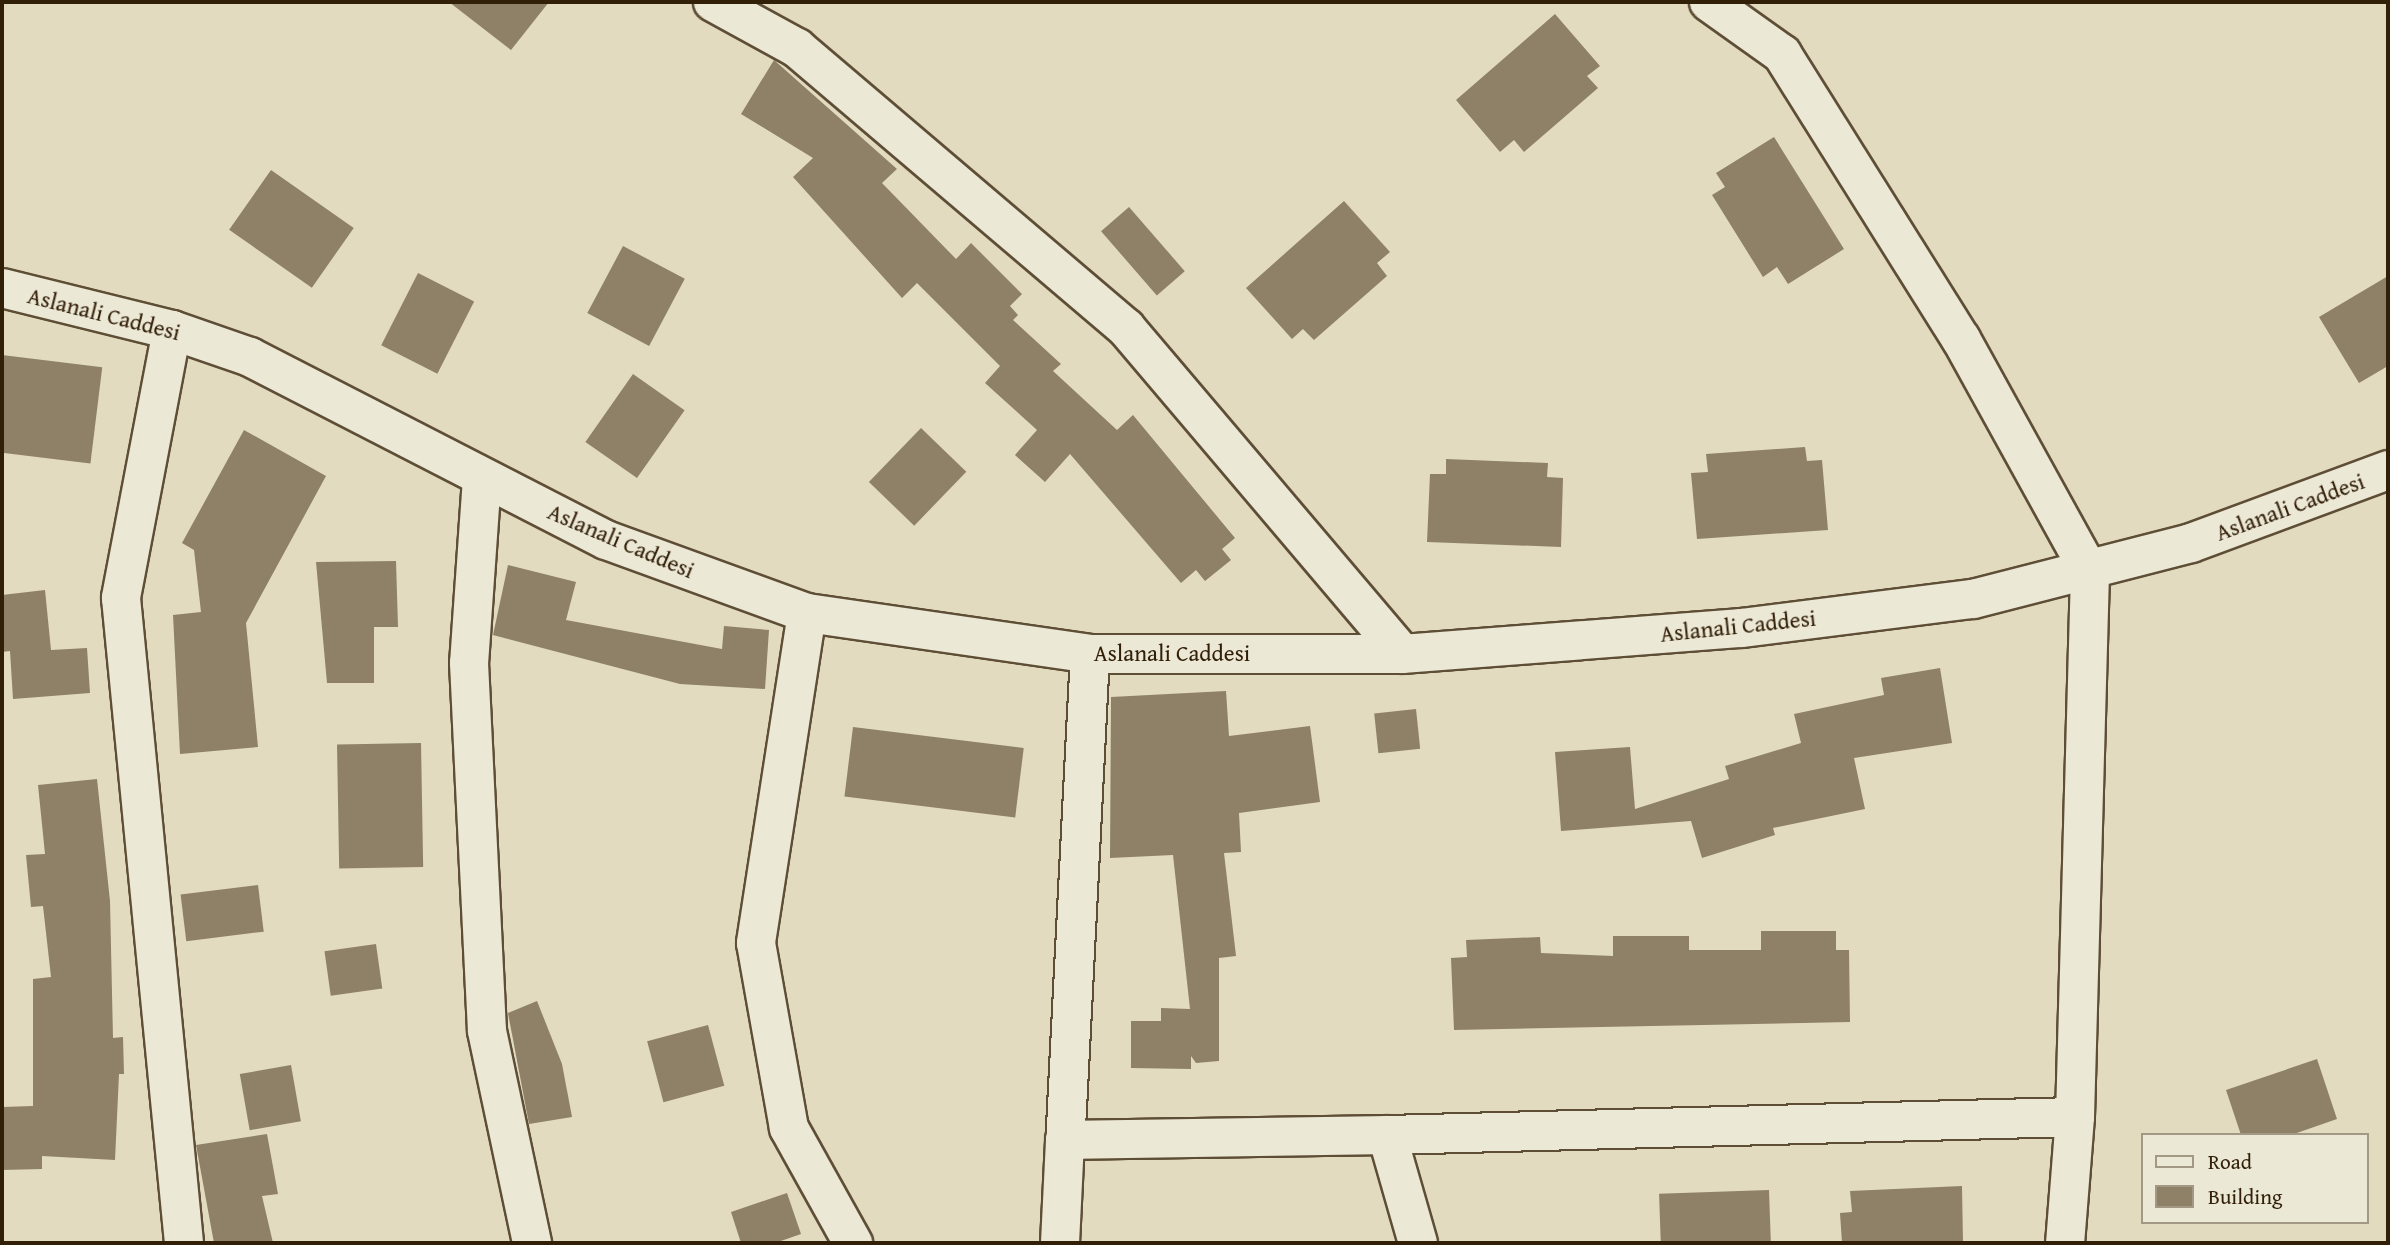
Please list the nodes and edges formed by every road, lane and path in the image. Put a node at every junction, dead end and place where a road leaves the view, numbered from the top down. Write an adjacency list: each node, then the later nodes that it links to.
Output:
1 (713, 2): 10 (street)
2 (1709, 2): 7 (street)
3 (2, 288): 4 (street, Aslanali Caddesi)
4 (172, 330): 6 (street, Aslanali Caddesi); 14 (street)
5 (2388, 470): 7 (street, Aslanali Caddesi)
6 (482, 478): 8 (street, Aslanali Caddesi); 15 (street)
7 (2090, 573): 10 (street, Aslanali Caddesi); 11 (street)
8 (807, 613): 9 (street, Aslanali Caddesi); 16 (street)
9 (1090, 654): 10 (street, Aslanali Caddesi); 13 (street)
10 (1402, 654)
11 (2075, 1117): 12 (street); 19 (street)
12 (1387, 1135): 13 (street); 18 (street)
13 (1065, 1140): 17 (street)
14 (184, 1243)
15 (532, 1243)
16 (853, 1243)
17 (1060, 1243)
18 (1418, 1243)
19 (2065, 1243)

